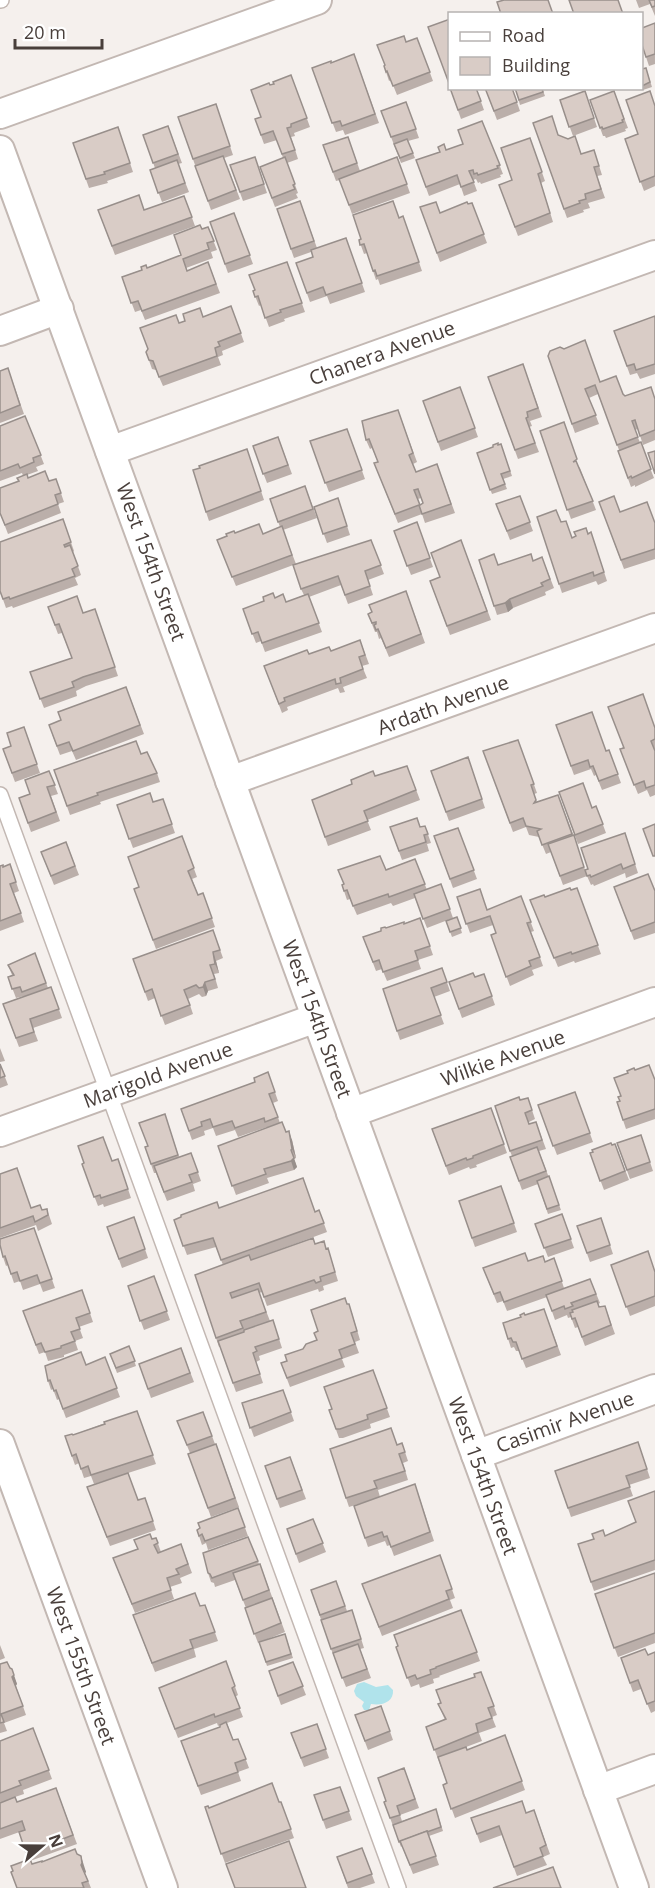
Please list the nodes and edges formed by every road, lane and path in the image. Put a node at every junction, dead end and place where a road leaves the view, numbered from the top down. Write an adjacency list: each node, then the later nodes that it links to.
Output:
1 (317, 0): 2 (street)
2 (0, 114)
3 (0, 150): 5 (street, West 154th Street)
4 (655, 255): 7 (street, Chanera Avenue)
5 (58, 309): 6 (street); 7 (street, West 154th Street)
6 (0, 331)
7 (110, 451): 9 (street, West 154th Street)
8 (655, 628): 9 (street, Ardath Avenue)
9 (230, 781): 12 (street, West 154th Street)
10 (0, 795): 13 (lane)
11 (655, 1002): 14 (street, Wilkie Avenue)
12 (316, 1018): 13 (street, Marigold Avenue); 14 (street, West 154th Street)
13 (109, 1092): 15 (street, Marigold Avenue); 22 (lane)
14 (351, 1113): 18 (street, West 154th Street)
15 (0, 1132)
16 (655, 1389): 18 (street, Casimir Avenue)
17 (0, 1444): 21 (street, West 155th Street)
18 (476, 1455): 20 (street, West 154th Street)
19 (655, 1769): 20 (street)
20 (598, 1790): 23 (street, West 154th Street)
21 (163, 1888)
22 (398, 1888)
23 (634, 1888)

